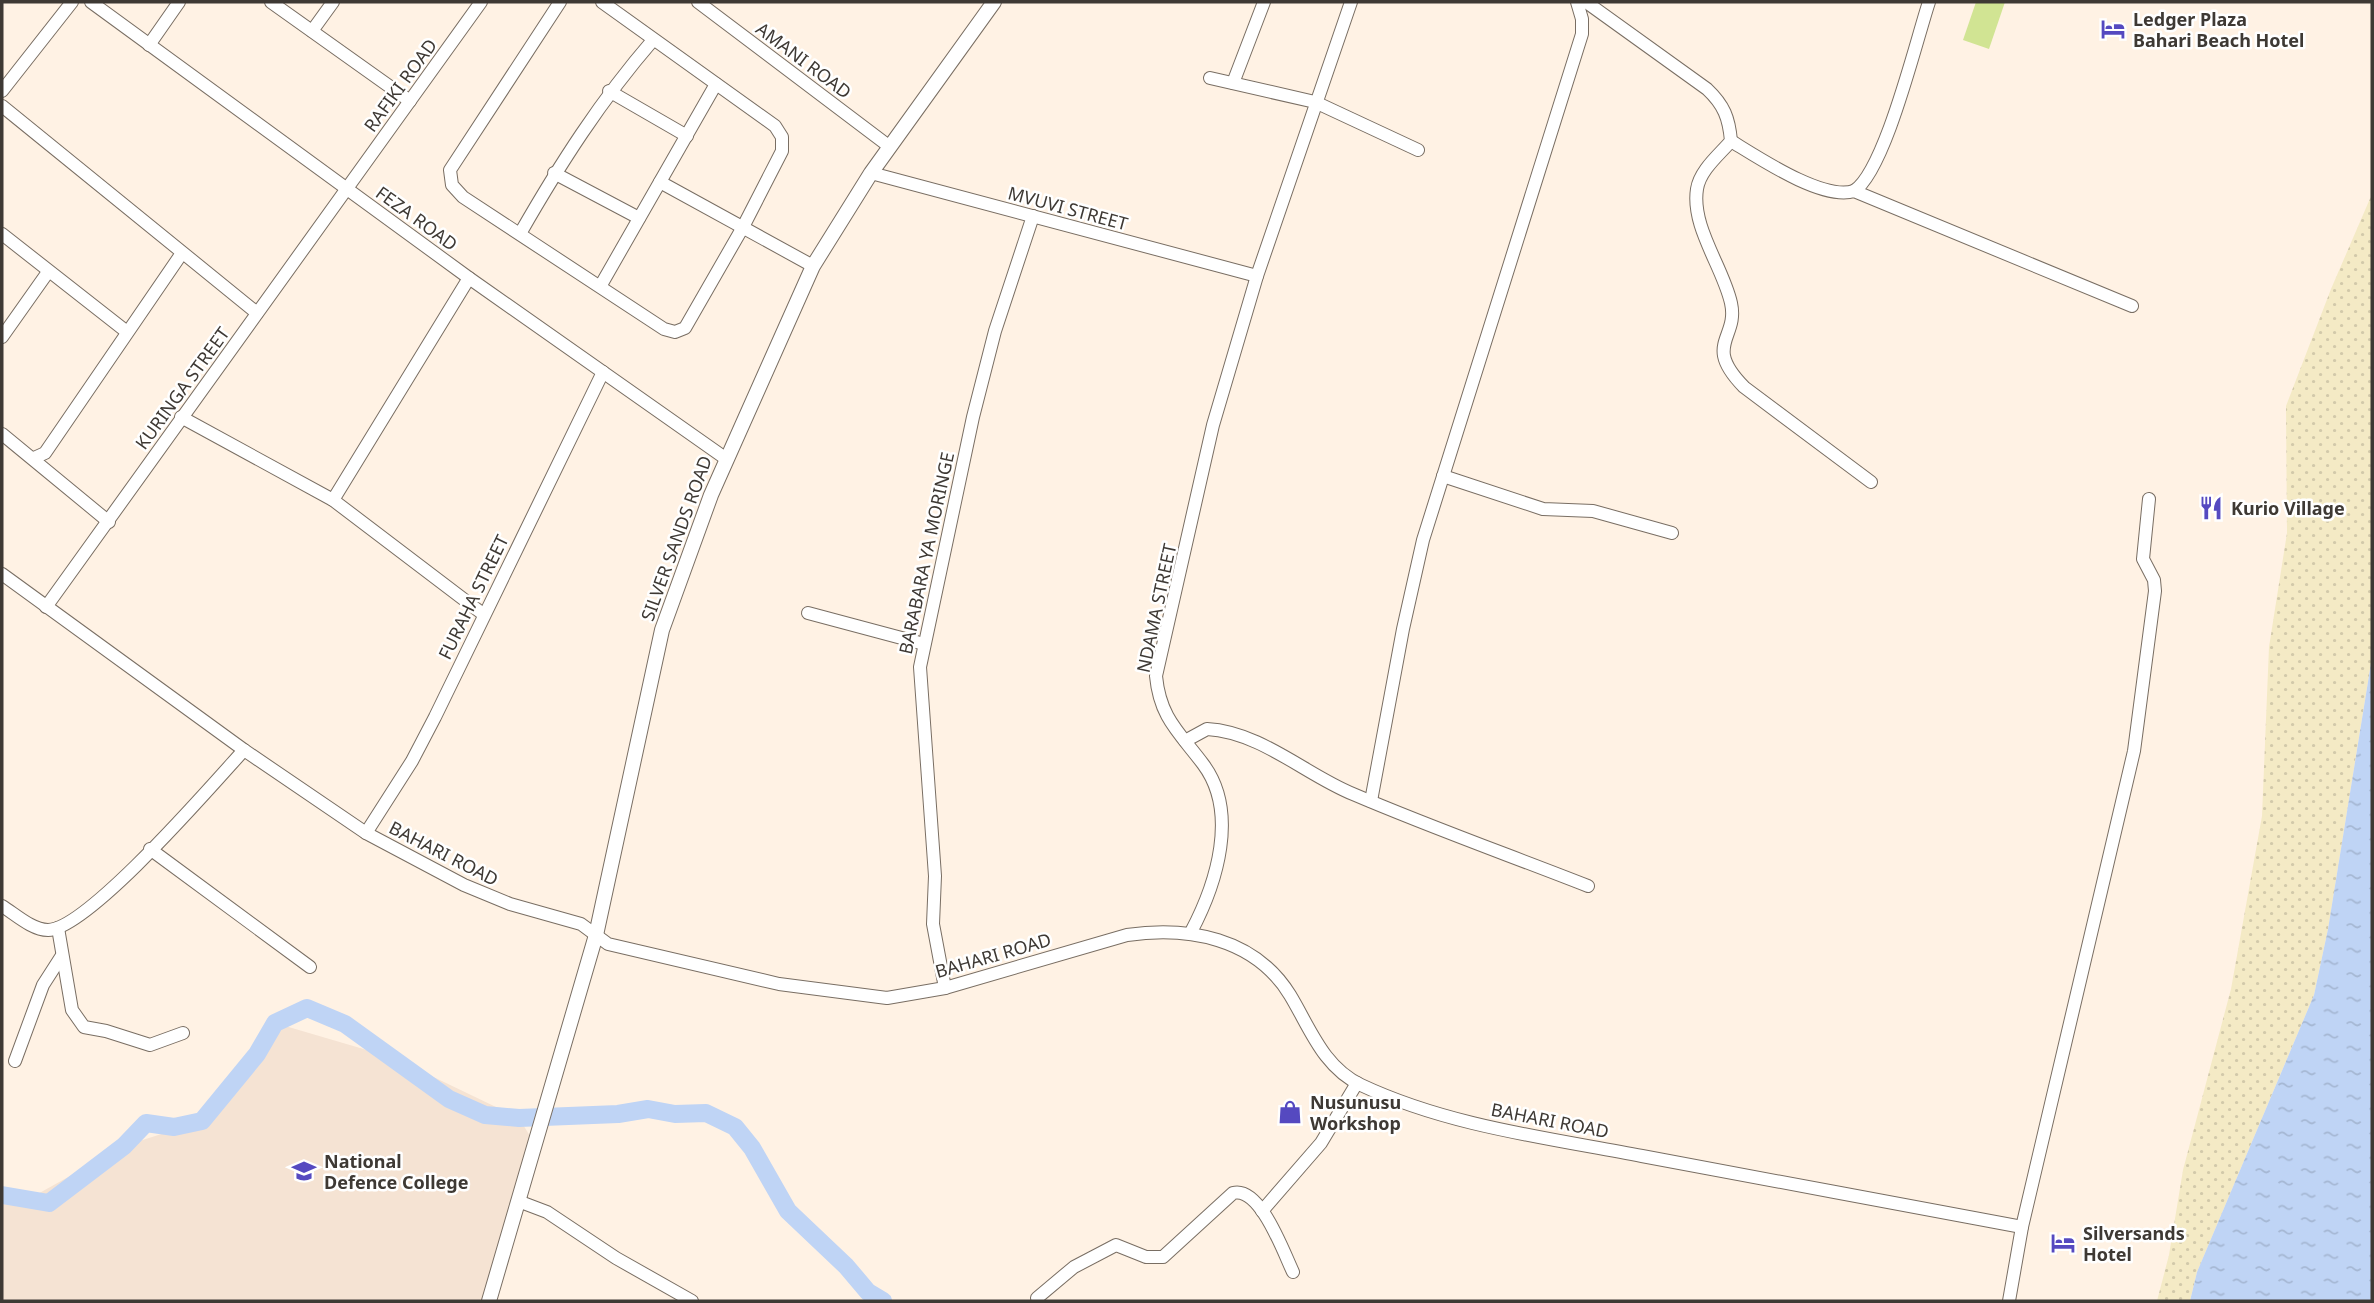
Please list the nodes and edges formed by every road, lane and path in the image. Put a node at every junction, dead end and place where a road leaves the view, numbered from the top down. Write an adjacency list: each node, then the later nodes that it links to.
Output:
1 (72, 2): 22 (street)
2 (91, 2): 18 (street, FEZA ROAD)
3 (179, 2): 18 (street)
4 (271, 2): 16 (street)
5 (333, 2): 16 (street)
6 (481, 2): 24 (street, RAFIKI ROAD)
7 (560, 2): 39 (street)
8 (602, 2): 17 (street)
9 (698, 2): 29 (street, AMANI ROAD)
10 (993, 2): 29 (street, SILVER SANDS ROAD)
11 (1264, 2): 20 (street)
12 (1351, 2): 25 (street, NDAMA STREET)
13 (1577, 2): 56 (street)
14 (1586, 2): 28 (street)
15 (1929, 2): 35 (street)
16 (312, 31): 24 (street)
17 (653, 40): 21 (street); 23 (street)
18 (149, 44): 34 (street, FEZA ROAD)
19 (1210, 78): 20 (street)
20 (1233, 83): 25 (street)
21 (716, 84): 27 (street); 38 (street)
22 (2, 91)
23 (609, 91): 27 (street); 31 (street)
24 (411, 101): 34 (street, RAFIKI ROAD)
25 (1315, 102): 30 (street); 44 (street, NDAMA STREET)
26 (2, 106): 41 (street)
27 (687, 136): 33 (street)
28 (1731, 141): 35 (street); 57 (street)
29 (890, 146): 32 (street, SILVER SANDS ROAD)
30 (1418, 150)
31 (554, 173): 37 (street); 39 (street)
32 (871, 173): 36 (street, MVUVI STREET); 42 (street, SILVER SANDS ROAD)
33 (660, 181): 37 (street); 38 (street)
34 (345, 188): 45 (street, FEZA ROAD); 48 (street, KURINGA STREET)
35 (1854, 191): 47 (street)
36 (1033, 216): 44 (street, MVUVI STREET); 66 (street, BARABARA YA MORINGE)
37 (639, 218): 46 (street)
38 (743, 227): 42 (street); 46 (street)
39 (521, 232): 46 (street)
40 (2, 234): 43 (street)
41 (182, 253): 48 (street); 49 (street)
42 (813, 266): 55 (street, SILVER SANDS ROAD)
43 (48, 272): 49 (street); 50 (street)
44 (1257, 276): 67 (street, NDAMA STREET)
45 (469, 278): 51 (street, FEZA ROAD); 59 (street)
46 (601, 285)
47 (2132, 306)
48 (257, 313): 52 (street, KURINGA STREET)
49 (127, 332): 54 (street)
50 (2, 337)
51 (603, 372): 55 (street, FEZA ROAD); 64 (street, FURAHA STREET)
52 (181, 418): 59 (street); 60 (street, KURINGA STREET)
53 (2, 435): 54 (street)
54 (34, 458): 60 (street)
55 (726, 458): 76 (street, SILVER SANDS ROAD)
56 (1444, 476): 61 (street); 69 (street)
57 (1871, 482)
58 (2149, 499): 85 (street)
59 (333, 500): 64 (street)
60 (109, 522): 63 (street, KURINGA STREET)
61 (1672, 533)
62 (2, 575): 63 (street, BAHARI ROAD)
63 (46, 607): 68 (street, BAHARI ROAD)
64 (483, 614): 70 (street, FURAHA STREET)
65 (808, 614): 66 (street)
66 (924, 644): 79 (street, BARABARA YA MORINGE)
67 (1185, 741): 69 (street); 75 (street, NDAMA STREET)
68 (244, 750): 70 (street, BAHARI ROAD); 71 (street)
69 (1371, 801): 72 (street)
70 (366, 833): 76 (street, BAHARI ROAD)
71 (150, 849): 74 (street); 78 (street)
72 (1588, 886)
73 (2, 906): 74 (street)
74 (58, 929): 77 (street)
75 (1191, 932): 79 (street, BAHARI ROAD); 82 (street, BAHARI ROAD)
76 (596, 935): 79 (street, BAHARI ROAD); 83 (street, SILVER SANDS ROAD)
77 (61, 957): 80 (street); 81 (street)
78 (310, 967)
79 (946, 988)
80 (183, 1033)
81 (15, 1061)
82 (1357, 1083): 84 (street); 85 (street, BAHARI ROAD)
83 (518, 1201): 88 (street, SILVER SANDS ROAD); 89 (street)
84 (1262, 1211): 86 (street); 87 (street)
85 (2022, 1227): 90 (street)
86 (1293, 1272)
87 (1037, 1298)
88 (489, 1301)
89 (692, 1301)
90 (2009, 1301)

